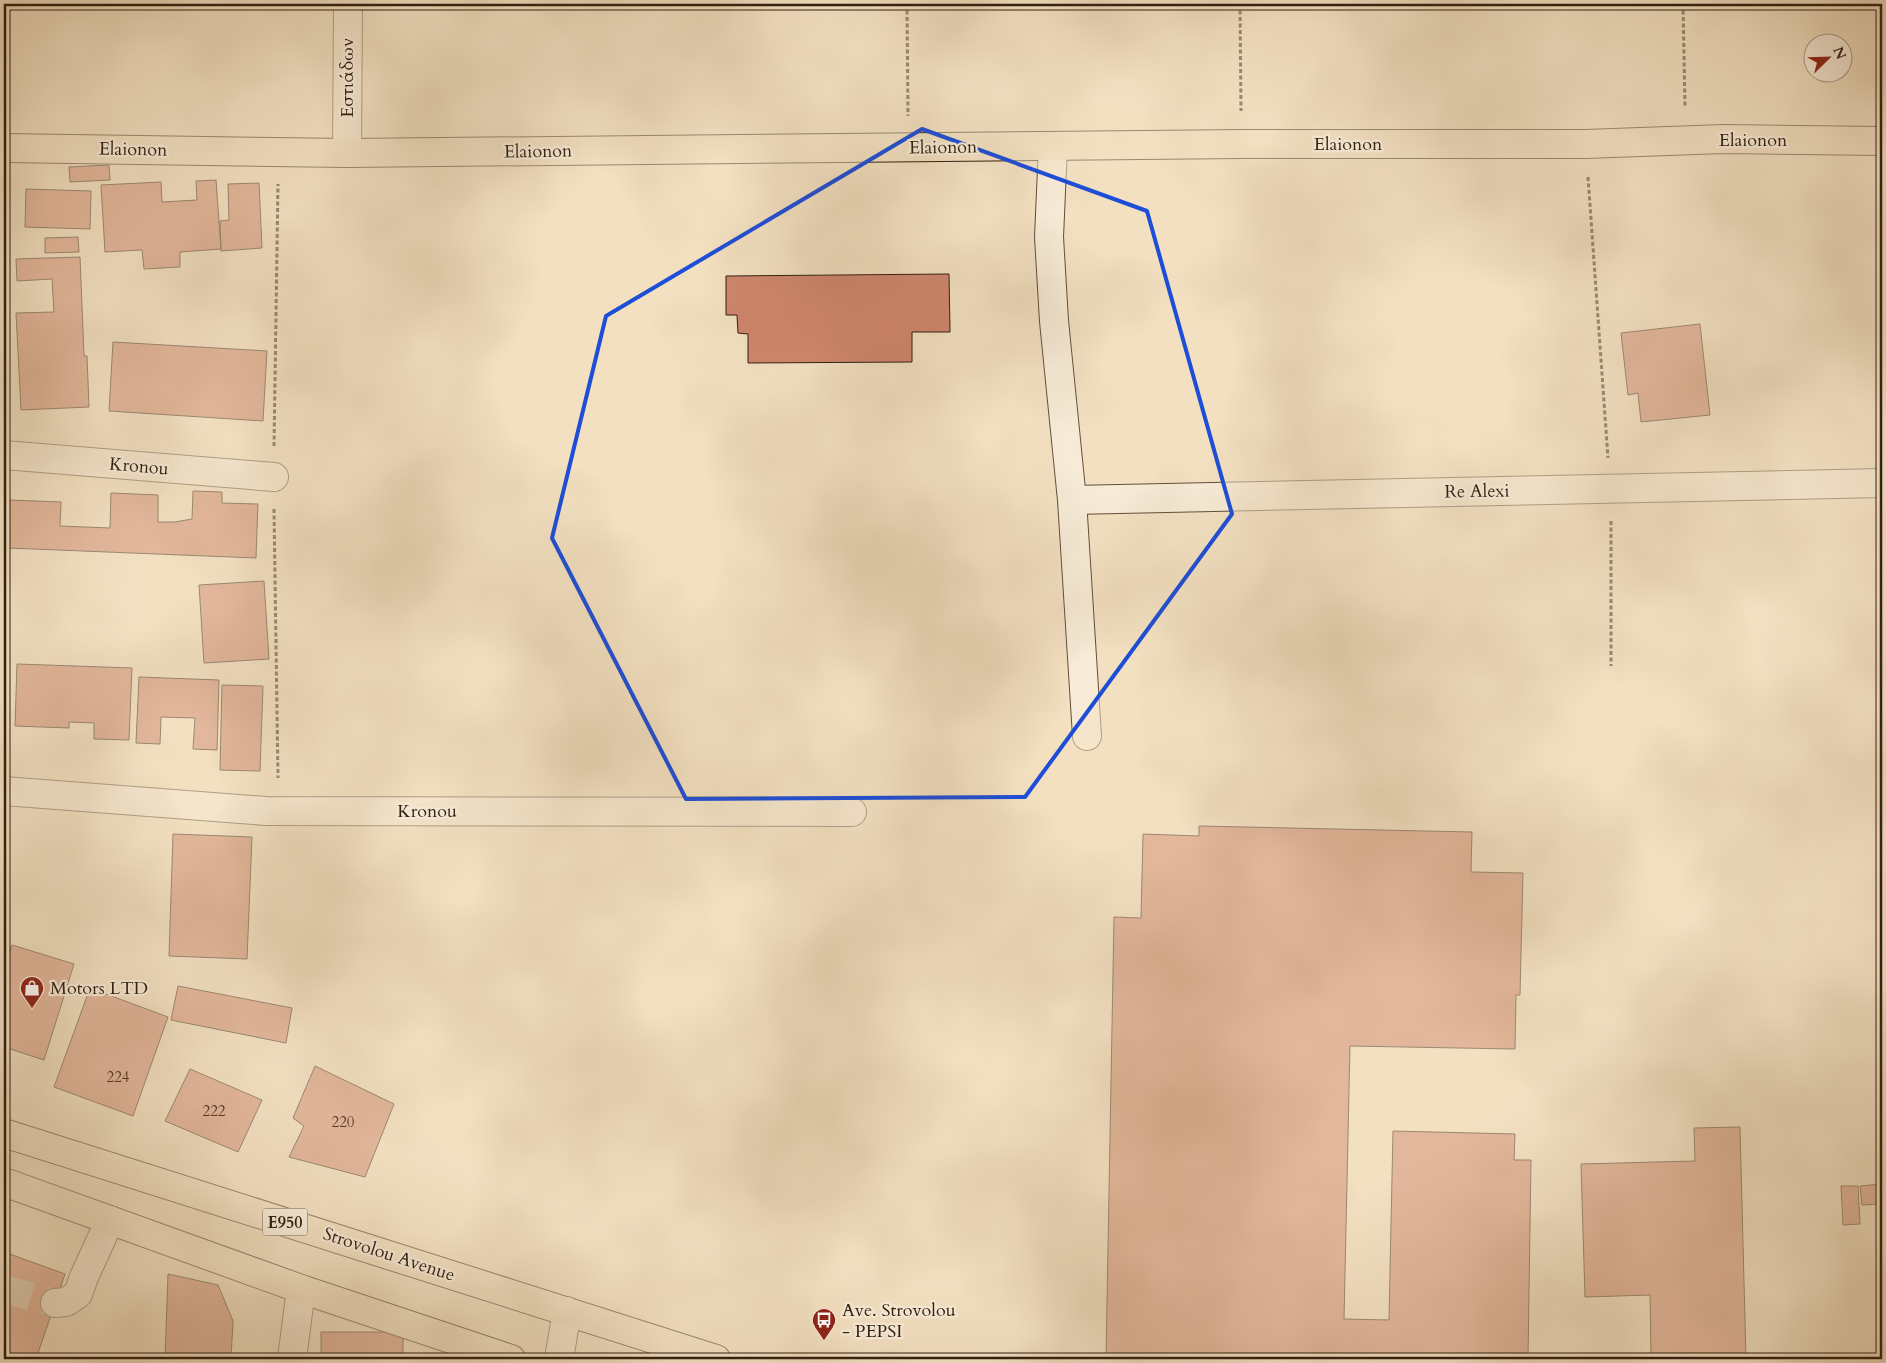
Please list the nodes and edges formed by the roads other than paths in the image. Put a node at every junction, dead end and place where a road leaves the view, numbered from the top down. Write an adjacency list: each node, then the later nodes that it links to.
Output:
1 (348, 4): 5 (street, Εστιάδων)
2 (1882, 141): 3 (main road, Elaionon)
3 (1053, 146): 5 (main road, Elaionon); 9 (street)
4 (4, 148): 5 (main road, Elaionon)
5 (347, 153)
6 (4, 455): 7 (street, Kronou)
7 (274, 477)
8 (1882, 483): 9 (street, Re Alexi)
9 (1072, 500): 10 (street)
10 (1087, 736)
11 (4, 791): 12 (street, Kronou)
12 (852, 812)
13 (4, 1133): 18 (main road, Strovolou Avenue / E950)
14 (4, 1182): 15 (main road)
15 (110, 1220): 16 (main road); 17 (street)
16 (301, 1289): 19 (street); 20 (main road)
17 (55, 1303)
18 (567, 1311): 21 (street); 22 (main road, Strovolou Avenue / E950)
19 (292, 1359)
20 (512, 1359)
21 (559, 1359)
22 (716, 1359)

